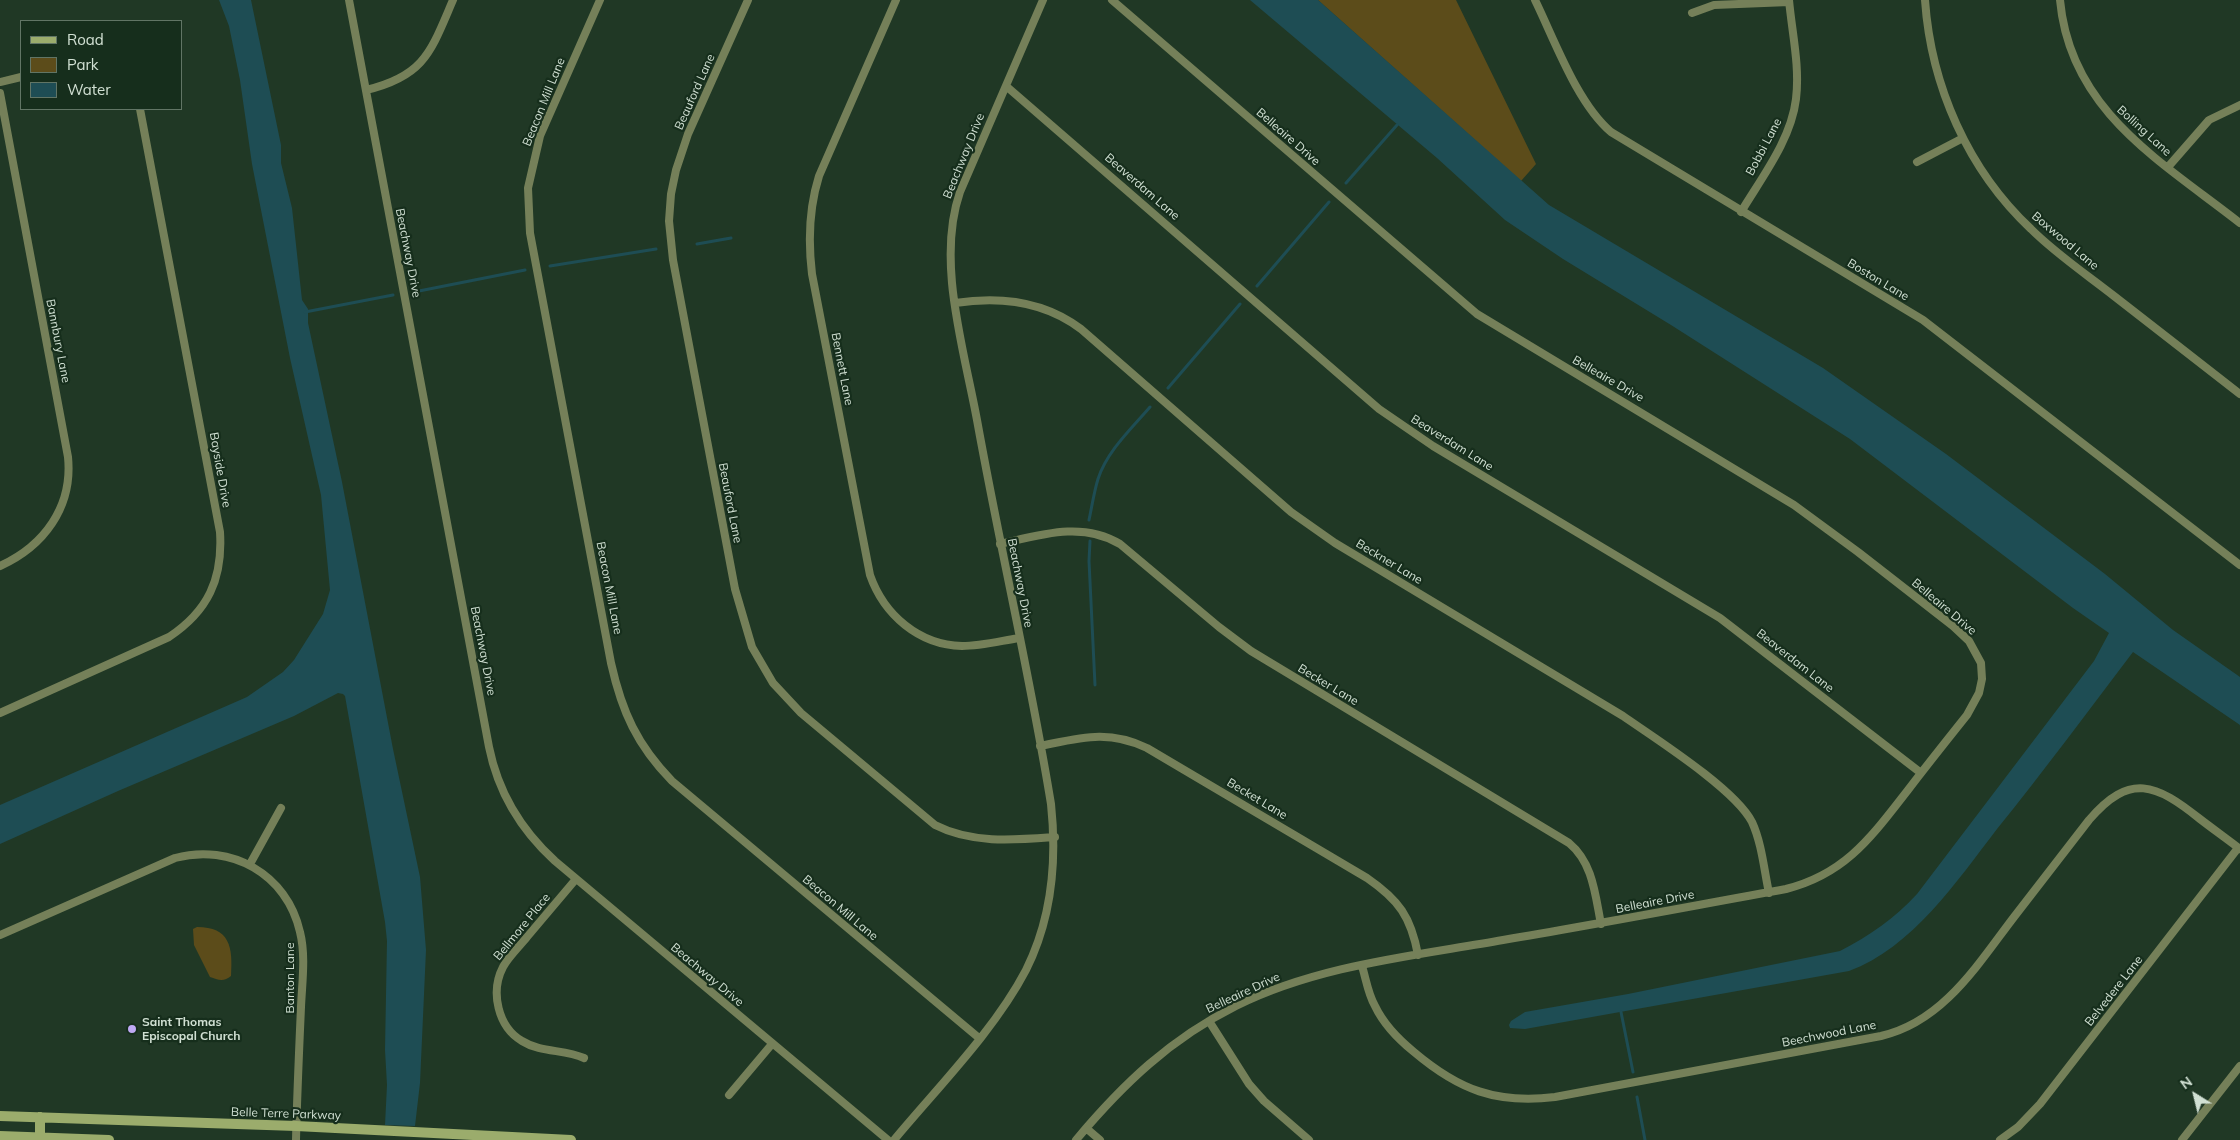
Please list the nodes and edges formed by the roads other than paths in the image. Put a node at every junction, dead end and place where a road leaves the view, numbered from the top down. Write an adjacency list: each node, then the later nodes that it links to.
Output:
1 (349, 0): 16 (street, Beachway Drive)
2 (454, 0): 16 (street)
3 (600, 0): 45 (street, Beacon Mill Lane)
4 (748, 0): 35 (street, Beauford Lane)
5 (896, 0): 30 (street, Bennett Lane)
6 (1043, 0): 15 (street, Beachway Drive)
7 (1112, 0): 33 (street, Belleaire Drive)
8 (1535, 0): 23 (street, Boston Lane)
9 (1925, 0): 20 (street, Boxwood Lane)
10 (2060, 0): 22 (street, Bolling Lane)
11 (1789, 1): 12 (street); 23 (street, Bobbi Lane)
12 (1692, 13)
13 (20, 77): 14 (street)
14 (0, 82)
15 (1006, 86): 25 (street, Beachway Drive); 33 (street, Beaverdam Lane)
16 (366, 90): 38 (street, Beachway Drive)
17 (0, 93): 29 (street, Bannbury Lane)
18 (2240, 105): 22 (street)
19 (140, 110): 31 (street, Bayside Drive)
20 (1963, 138): 21 (street); 26 (street, Boxwood Lane)
21 (1917, 162)
22 (2168, 167): 24 (street, Bolling Lane)
23 (1742, 212): 28 (street, Boston Lane)
24 (2240, 223)
25 (955, 303): 27 (street, Beachway Drive); 39 (street, Beckner Lane)
26 (2240, 394)
27 (1000, 544): 30 (street, Beachway Drive); 40 (street, Becker Lane)
28 (2240, 564)
29 (0, 566)
30 (1019, 638): 32 (street, Beachway Drive)
31 (0, 713)
32 (1040, 746): 35 (street, Beachway Drive); 42 (street, Becket Lane)
33 (1921, 773): 39 (street, Belleaire Drive)
34 (281, 808): 37 (street)
35 (1055, 837): 45 (street, Beachway Drive)
36 (2239, 849): 43 (street, Beechwood Lane); 65 (street, Belvedere Lane)
37 (250, 864): 41 (street, Banton Lane); 52 (street, Banton Lane)
38 (576, 879): 46 (street, Beachway Drive); 47 (street, Bellmore Place)
39 (1769, 892): 40 (street, Belleaire Drive)
40 (1601, 924): 42 (street, Belleaire Drive)
41 (0, 935)
42 (1418, 955): 43 (street, Belleaire Drive)
43 (1362, 966): 44 (street, Belleaire Drive)
44 (1209, 1021): 53 (street, Belleaire Drive); 64 (street)
45 (979, 1038): 61 (street, Beachway Drive)
46 (772, 1044): 49 (street); 60 (street, Beachway Drive)
47 (584, 1058)
48 (2240, 1066): 66 (street)
49 (729, 1095)
50 (0, 1116): 51 (main road, Belle Terre Parkway)
51 (40, 1117): 52 (main road, Belle Terre Parkway); 55 (main road)
52 (296, 1126): 56 (main road, Belle Terre Parkway); 58 (street, Banton Lane)
53 (1086, 1128): 62 (street, Belleaire Drive); 63 (street)
54 (0, 1136): 55 (main road)
55 (40, 1137): 57 (main road)
56 (491, 1137): 59 (main road, Belle Terre Parkway)
57 (109, 1140)
58 (296, 1140)
59 (571, 1140)
60 (888, 1140)
61 (894, 1140)
62 (1076, 1140)
63 (1100, 1140)
64 (1310, 1140)
65 (2000, 1140)
66 (2182, 1140)

